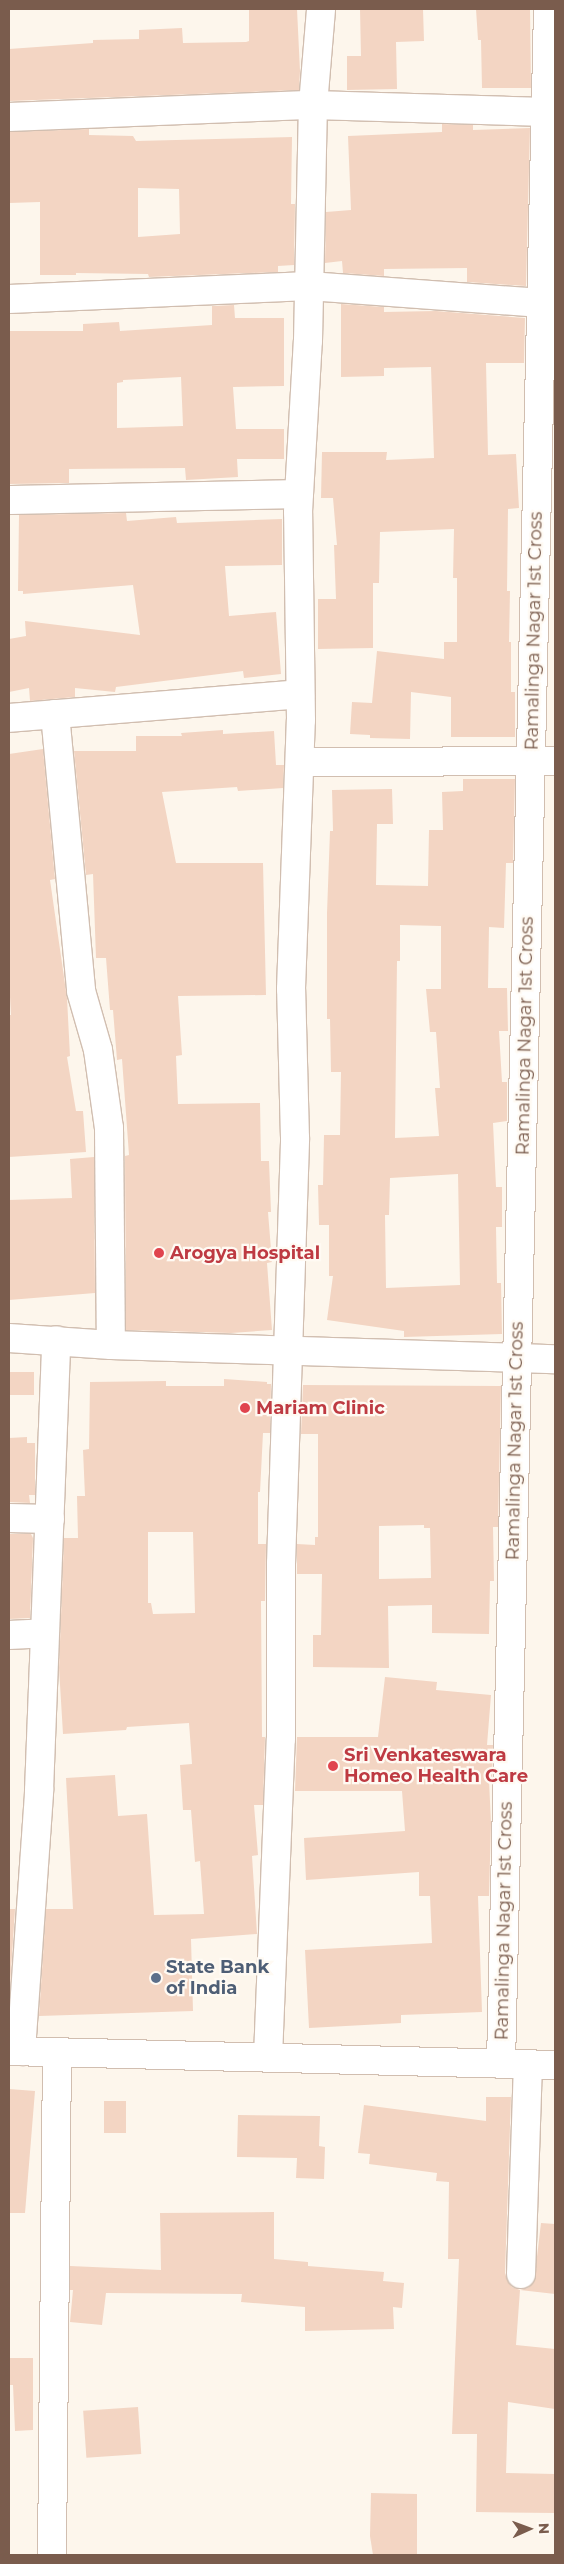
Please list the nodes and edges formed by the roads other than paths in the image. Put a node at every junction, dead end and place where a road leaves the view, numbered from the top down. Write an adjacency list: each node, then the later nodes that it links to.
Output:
1 (321, 9): 3 (street)
2 (548, 9): 4 (street, Ramalinga Nagar 1st Cross)
3 (313, 105): 4 (street); 5 (street); 6 (street)
4 (546, 112): 8 (street, Ramalinga Nagar 1st Cross)
5 (9, 117)
6 (309, 286): 7 (street); 8 (street); 9 (street)
7 (9, 298)
8 (541, 303): 10 (street, Ramalinga Nagar 1st Cross)
9 (299, 494): 11 (street); 12 (street)
10 (546, 498): 15 (street, Ramalinga Nagar 1st Cross)
11 (9, 500)
12 (300, 694): 13 (street); 16 (street)
13 (55, 714): 14 (street); 19 (street)
14 (9, 718)
15 (543, 761): 16 (street); 21 (street, Ramalinga Nagar 1st Cross)
16 (300, 762): 20 (street)
17 (9, 1338): 18 (street)
18 (56, 1340): 19 (street); 24 (street)
19 (111, 1345): 20 (street)
20 (288, 1351): 21 (street); 29 (street)
21 (517, 1358): 22 (street); 30 (street, Ramalinga Nagar 1st Cross)
22 (555, 1360)
23 (9, 1518): 24 (street)
24 (50, 1519): 25 (street)
25 (44, 1633): 26 (street); 27 (street)
26 (9, 1635)
27 (15, 2051): 28 (street)
28 (57, 2052): 29 (street); 34 (street)
29 (268, 2058): 30 (street)
30 (501, 2064): 31 (street)
31 (528, 2064): 32 (street); 33 (street)
32 (555, 2065)
33 (521, 2274)
34 (52, 2555)

